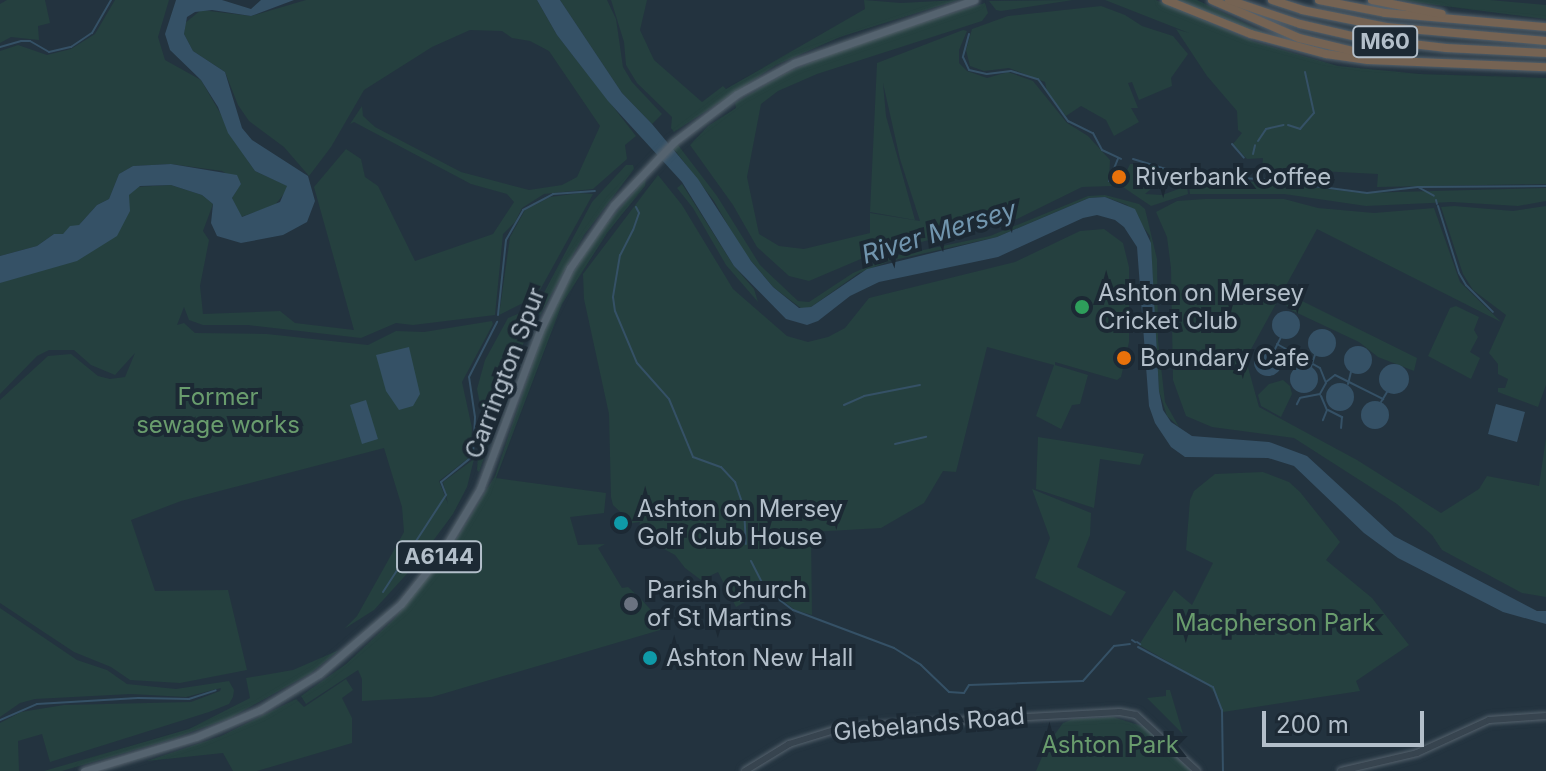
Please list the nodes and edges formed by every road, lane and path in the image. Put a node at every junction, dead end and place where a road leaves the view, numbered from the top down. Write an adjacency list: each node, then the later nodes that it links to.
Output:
1 (974, 0): 14 (main road, Carrington Spur / A6144)
2 (1166, 0): 11 (highway, M60)
3 (1212, 0): 11 (highway, M60)
4 (1229, 0): 10 (highway, M60)
5 (1272, 0): 9 (highway, M60)
6 (1319, 0): 8 (highway, M60)
7 (1372, 0): 8 (highway, M60)
8 (1544, 27)
9 (1546, 41)
10 (1546, 53)
11 (1406, 62): 12 (highway, M60)
12 (1546, 67)
13 (1546, 716): 17 (street)
14 (84, 771)
15 (745, 771): 16 (street, Glebelands Road)
16 (1197, 771)
17 (1341, 771)

